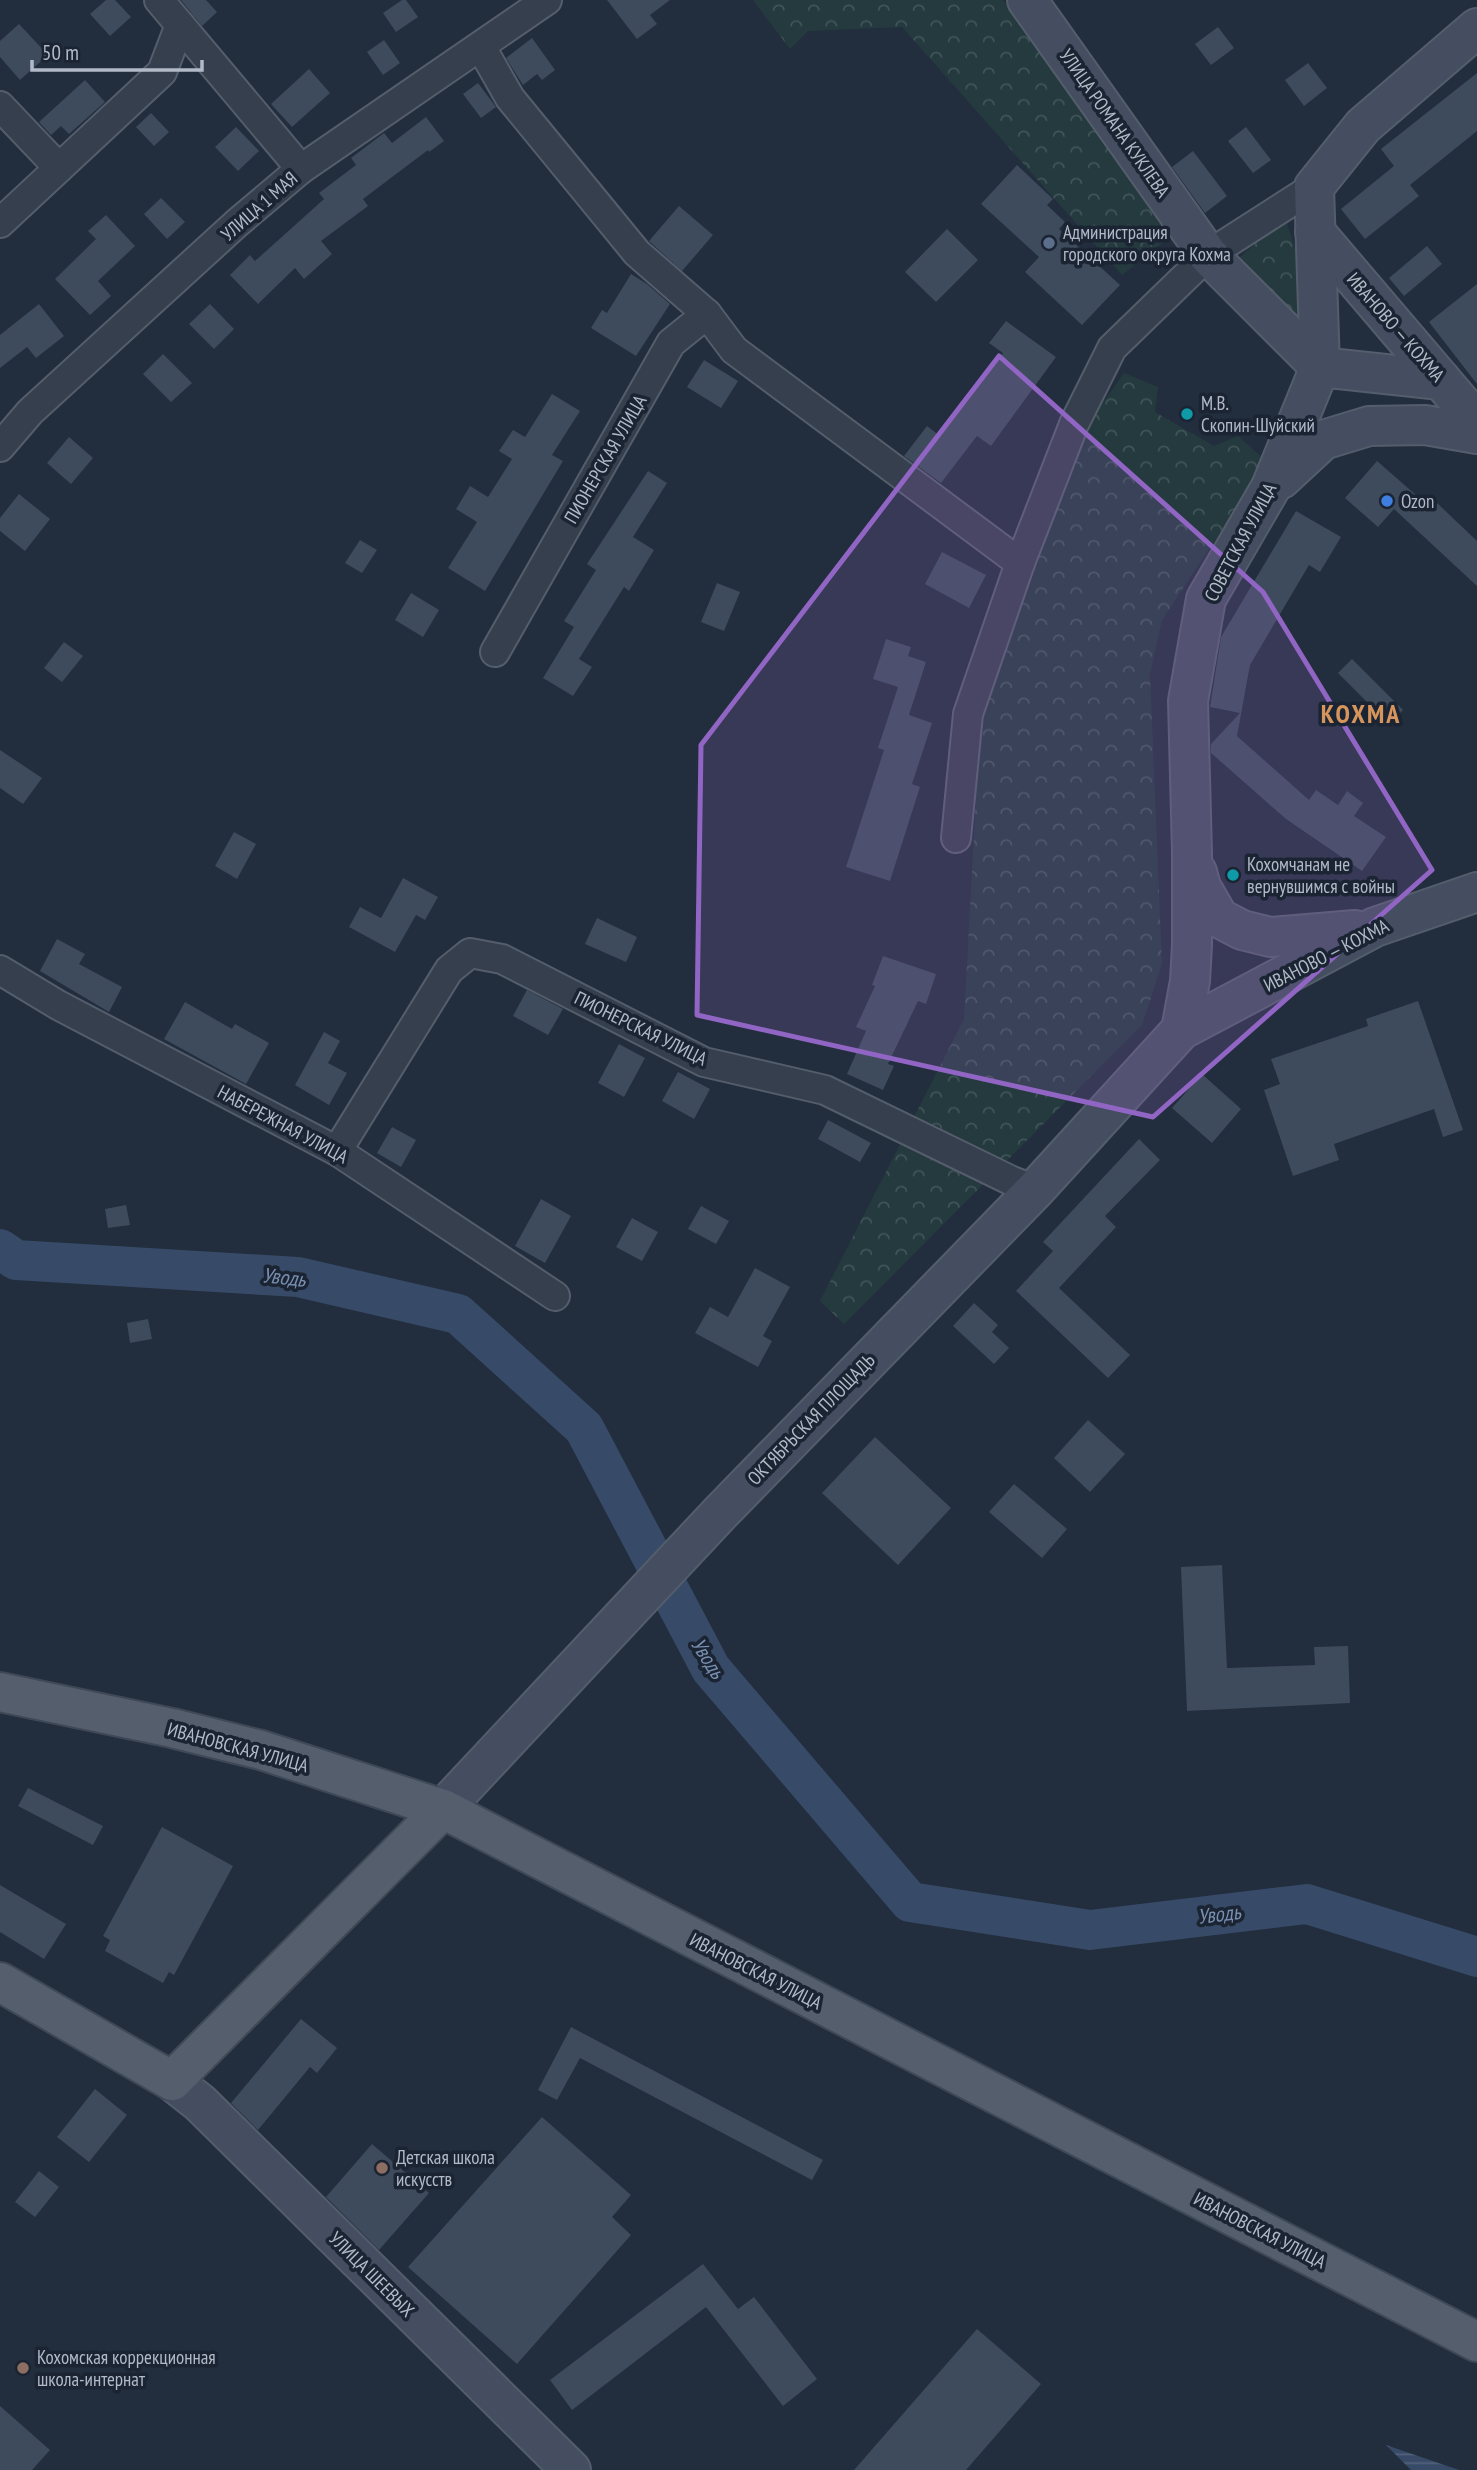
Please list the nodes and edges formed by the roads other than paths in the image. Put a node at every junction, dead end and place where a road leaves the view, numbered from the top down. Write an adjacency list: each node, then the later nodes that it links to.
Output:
1 (159, 0): 4 (street)
2 (547, 0): 6 (street, УЛИЦА 1 МАЯ)
3 (1027, 0): 13 (main road, УЛИЦА РОМАНА КУКЛЕВА)
4 (180, 25): 8 (street); 9 (street)
5 (1477, 28): 10 (main road)
6 (481, 47): 9 (street, УЛИЦА 1 МАЯ); 14 (street)
7 (0, 106): 8 (street)
8 (59, 168): 11 (street)
9 (301, 169): 19 (street, УЛИЦА 1 МАЯ)
10 (1314, 187): 12 (main road, СОВЕТСКАЯ УЛИЦА); 13 (street)
11 (0, 223)
12 (1315, 232): 15 (main road, СОВЕТСКАЯ УЛИЦА); 16 (main road, ИВАНОВО — КОХМА)
13 (1209, 255): 15 (main road, УЛИЦА РОМАНА КУКЛЕВА); 21 (street)
14 (707, 314): 21 (street); 22 (street, ПИОНЕРСКАЯ УЛИЦА)
15 (1320, 367): 16 (main road); 20 (main road, СОВЕТСКАЯ УЛИЦА)
16 (1441, 380): 17 (main road, ИВАНОВО — КОХМА)
17 (1477, 422)
18 (1477, 433): 20 (main road)
19 (0, 447)
20 (1271, 487): 24 (main road, СОВЕТСКАЯ УЛИЦА)
21 (1020, 563): 23 (street)
22 (495, 652)
23 (956, 838)
24 (1192, 853): 26 (main road); 28 (main road, СОВЕТСКАЯ УЛИЦА)
25 (1477, 892): 26 (main road, ИВАНОВО — КОХМА)
26 (1375, 927): 28 (main road, ИВАНОВО — КОХМА)
27 (0, 970): 29 (street, НАБЕРЕЖНАЯ УЛИЦА)
28 (1181, 1030): 30 (main road, ОКТЯБРЬСКАЯ ПЛОЩАДЬ)
29 (337, 1152): 30 (street, ПИОНЕРСКАЯ УЛИЦА); 31 (street, НАБЕРЕЖНАЯ УЛИЦА)
30 (1035, 1190): 33 (main road, ОКТЯБРЬСКАЯ ПЛОЩАДЬ)
31 (555, 1296)
32 (0, 1692): 33 (main road, ИВАНОВСКАЯ УЛИЦА)
33 (443, 1809): 35 (main road); 36 (main road, ИВАНОВСКАЯ УЛИЦА)
34 (0, 1982): 35 (main road)
35 (172, 2081): 37 (main road, УЛИЦА ШЕЕВЫХ)
36 (1477, 2342)
37 (570, 2470)

